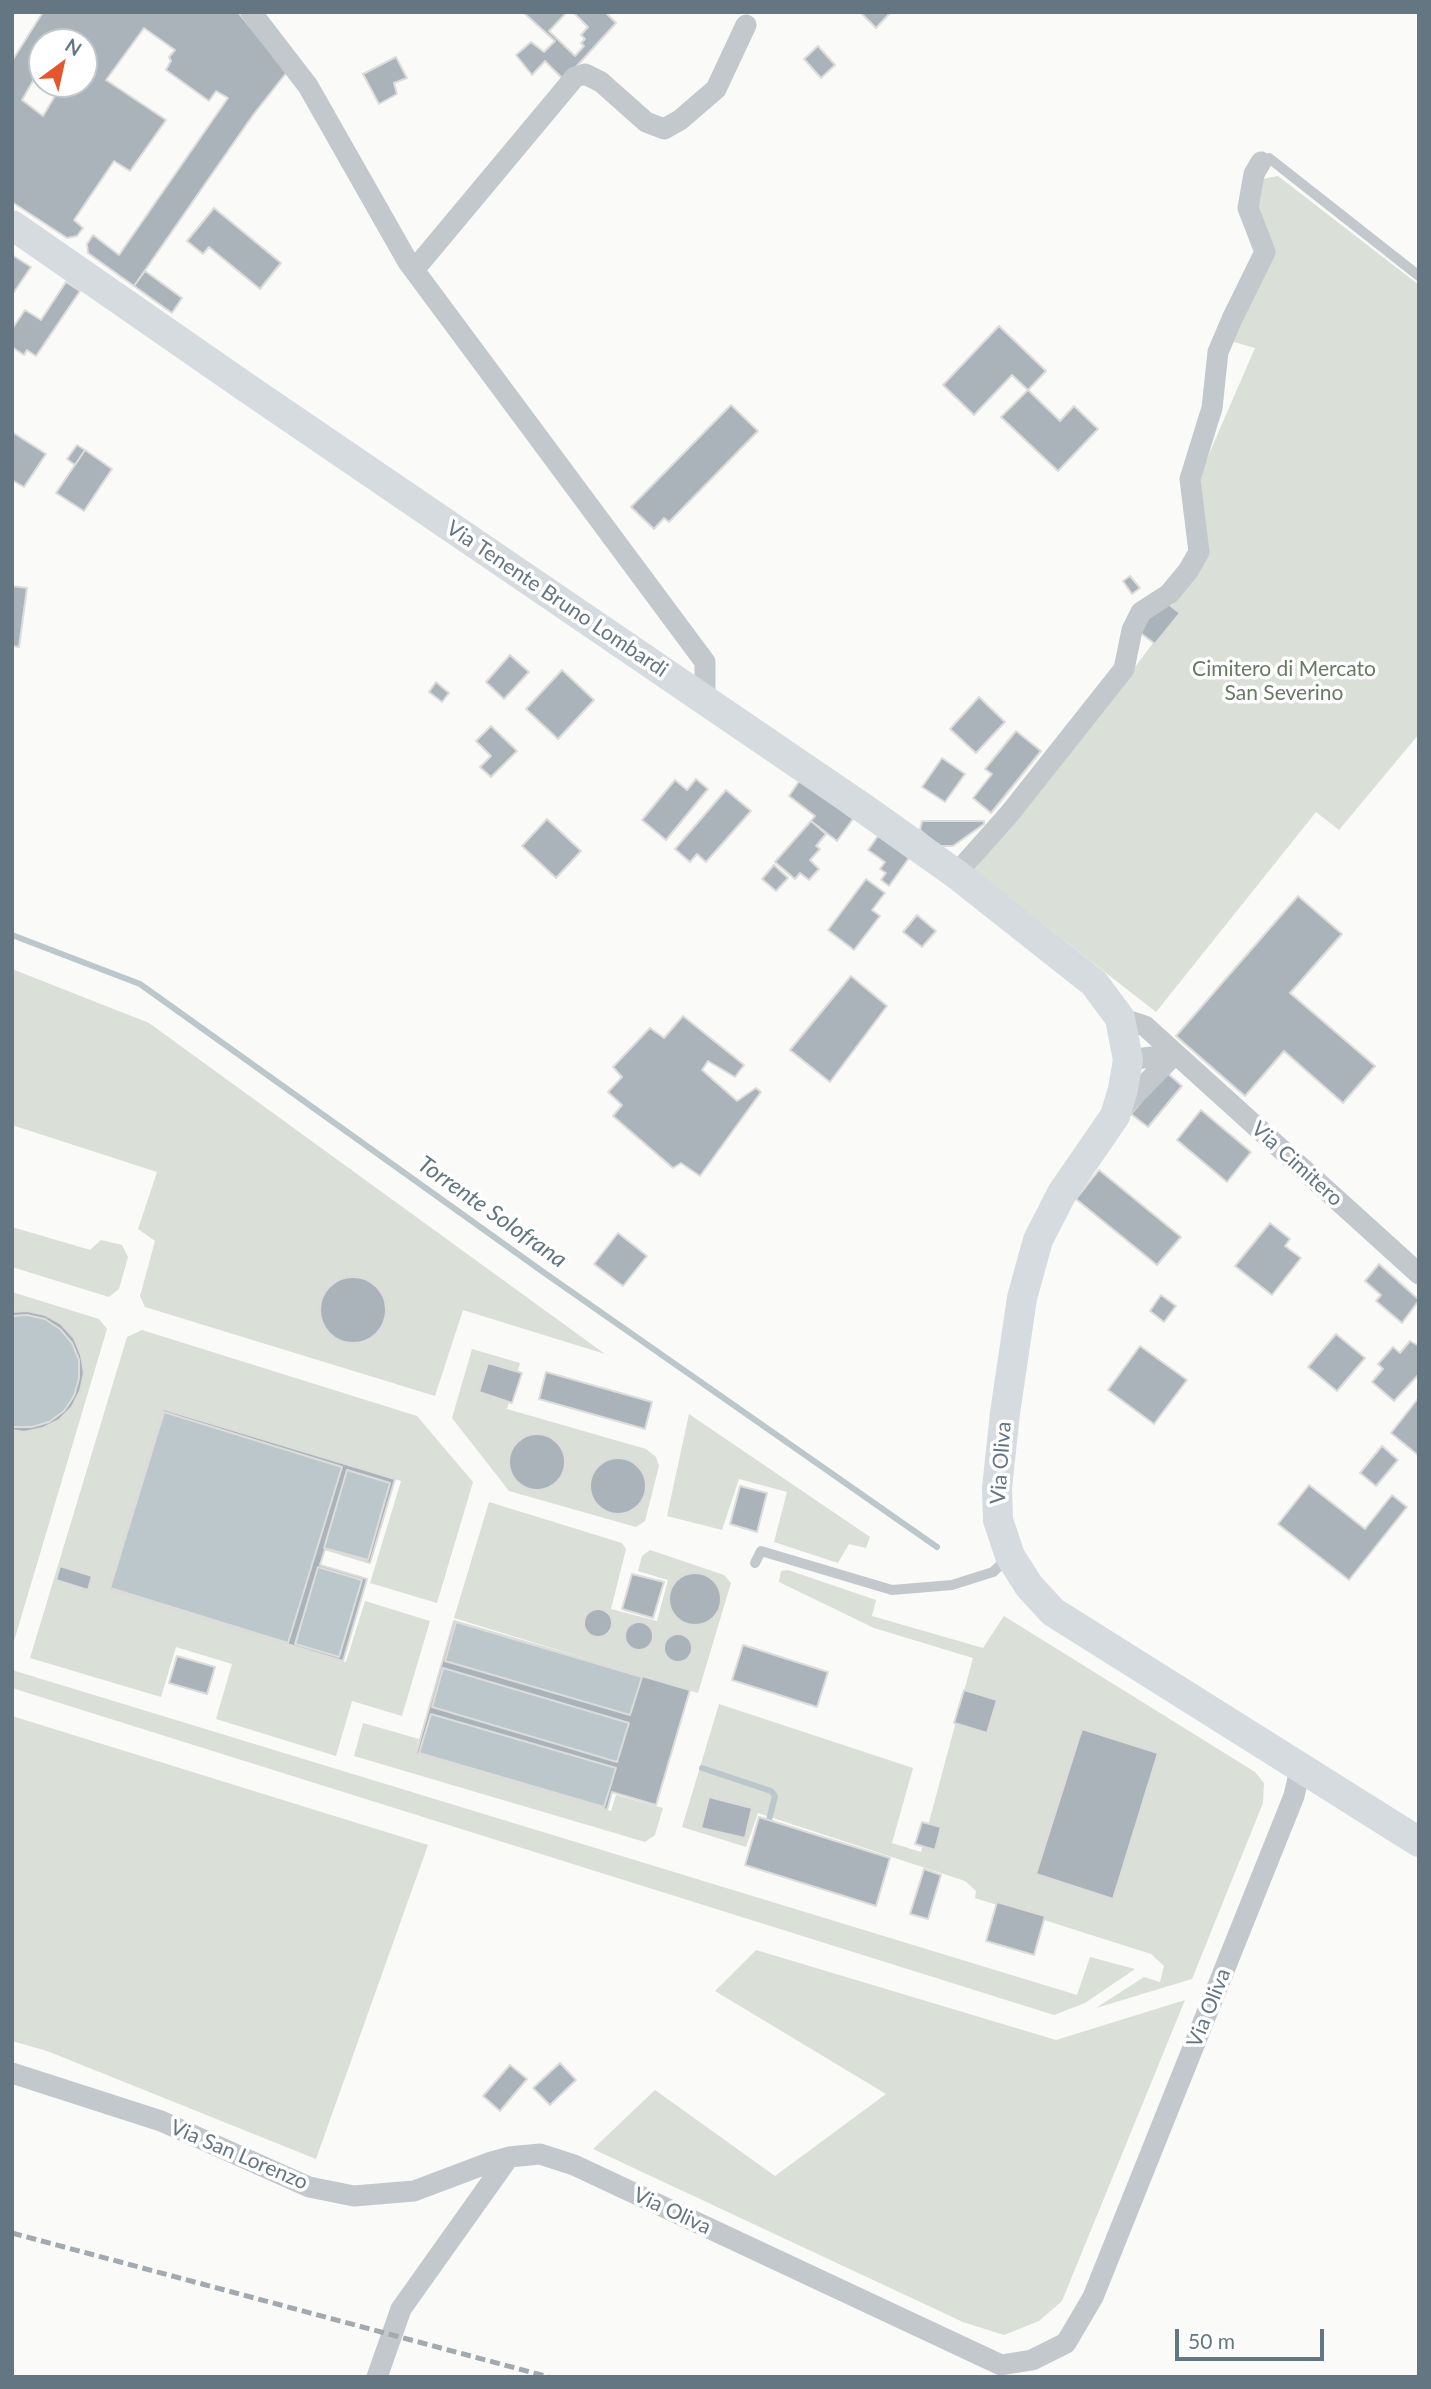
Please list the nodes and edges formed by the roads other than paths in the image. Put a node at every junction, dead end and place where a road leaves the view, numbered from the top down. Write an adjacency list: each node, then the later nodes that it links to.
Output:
1 (251, 12): 5 (street)
2 (746, 25): 5 (street)
3 (1261, 162): 6 (lane); 8 (street)
4 (12, 225): 7 (main road, Via Tenente Bruno Lombardi)
5 (414, 270): 7 (street)
6 (1419, 276)
7 (705, 700): 8 (main road, Via Tenente Bruno Lombardi)
8 (956, 874): 9 (main road, Via Tenente Bruno Lombardi)
9 (1094, 983): 10 (main road, Via Oliva)
10 (1120, 1018): 11 (street, Via Cimitero); 12 (main road, Via Oliva)
11 (1175, 1054): 12 (street); 13 (street); 14 (street, Via Cimitero)
12 (1128, 1060): 13 (main road, Via Oliva)
13 (1115, 1116): 15 (main road, Via Oliva)
14 (1419, 1274)
15 (1010, 1556): 16 (lane); 17 (main road, Via Oliva)
16 (755, 1563)
17 (1300, 1769): 18 (main road); 20 (street, Via Oliva)
18 (1419, 1842)
19 (12, 2073): 20 (street, Via San Lorenzo)
20 (509, 2157): 21 (street)
21 (379, 2370)

